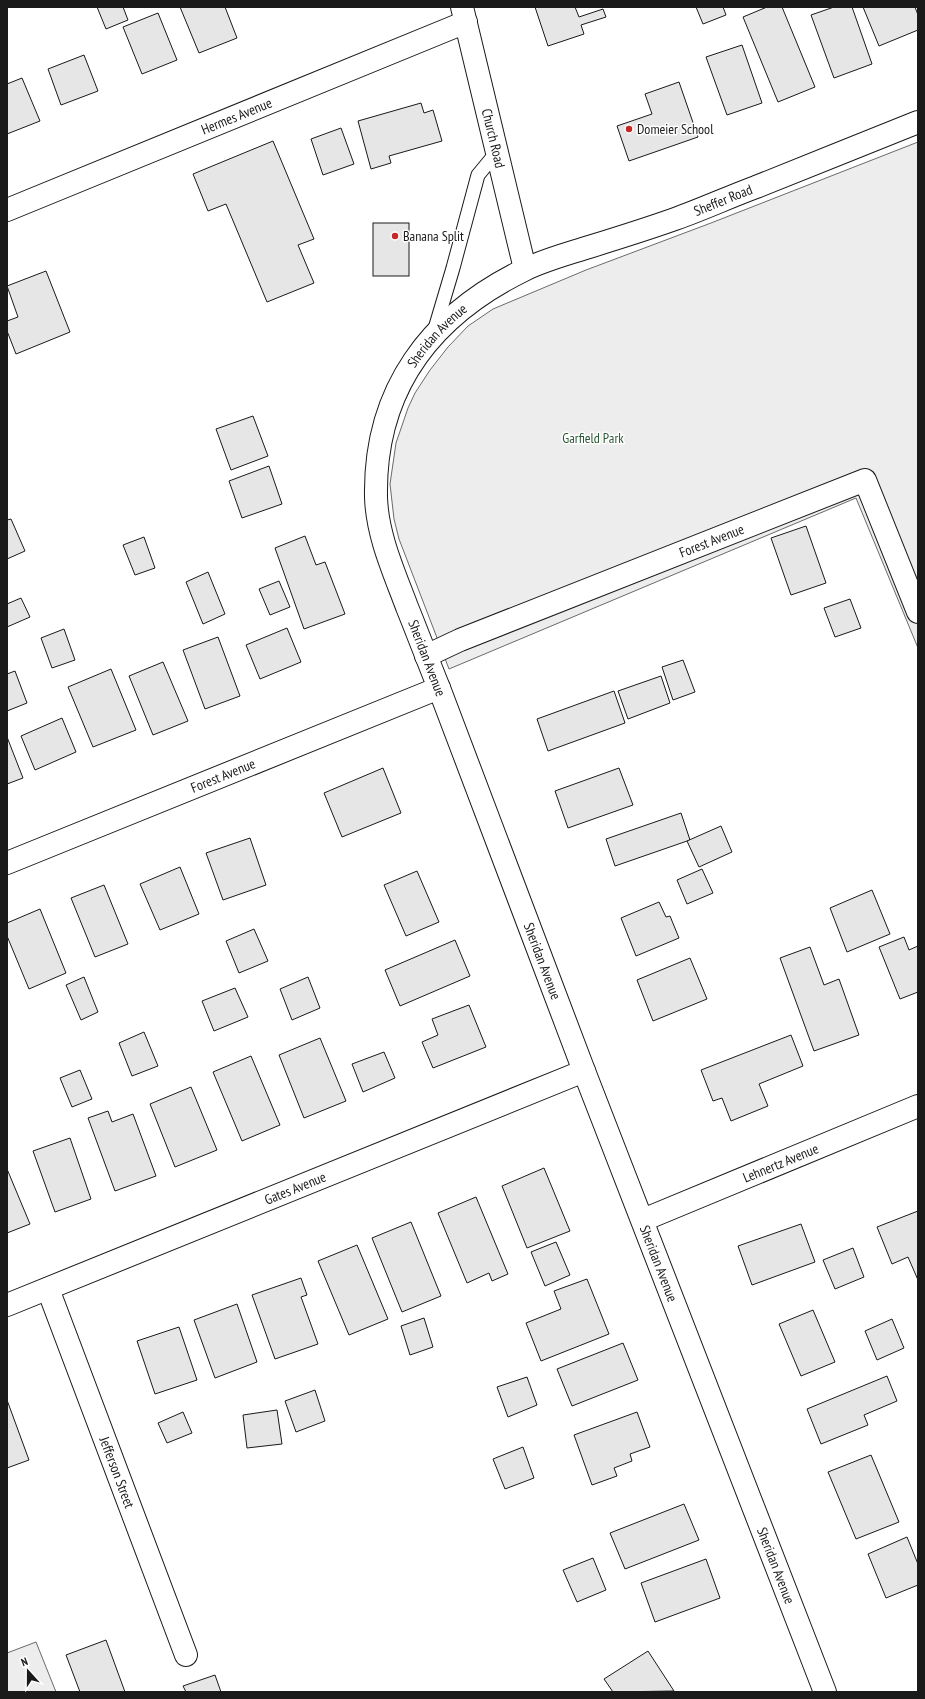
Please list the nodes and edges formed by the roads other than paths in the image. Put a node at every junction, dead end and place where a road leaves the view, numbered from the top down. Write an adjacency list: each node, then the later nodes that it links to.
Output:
1 (464, 15): 3 (street, Church Road); 4 (street, Hermes Avenue)
2 (918, 122): 5 (street, Sheffer Road)
3 (497, 152): 5 (street, Church Road); 6 (lane)
4 (7, 210)
5 (525, 269): 6 (street, Sheridan Avenue)
6 (432, 337): 8 (street, Sheridan Avenue)
7 (918, 612): 8 (street, Forest Avenue)
8 (426, 656): 9 (street, Sheridan Avenue)
9 (439, 688): 10 (street, Forest Avenue); 11 (street, Sheridan Avenue)
10 (7, 863)
11 (584, 1071): 13 (street, Sheridan Avenue); 14 (street, Gates Avenue)
12 (918, 1106): 13 (street, Lehnertz Avenue)
13 (643, 1220): 17 (street, Sheridan Avenue)
14 (48, 1289): 15 (street, Gates Avenue); 16 (street, Jefferson Street)
15 (7, 1305)
16 (186, 1655)
17 (825, 1692)

